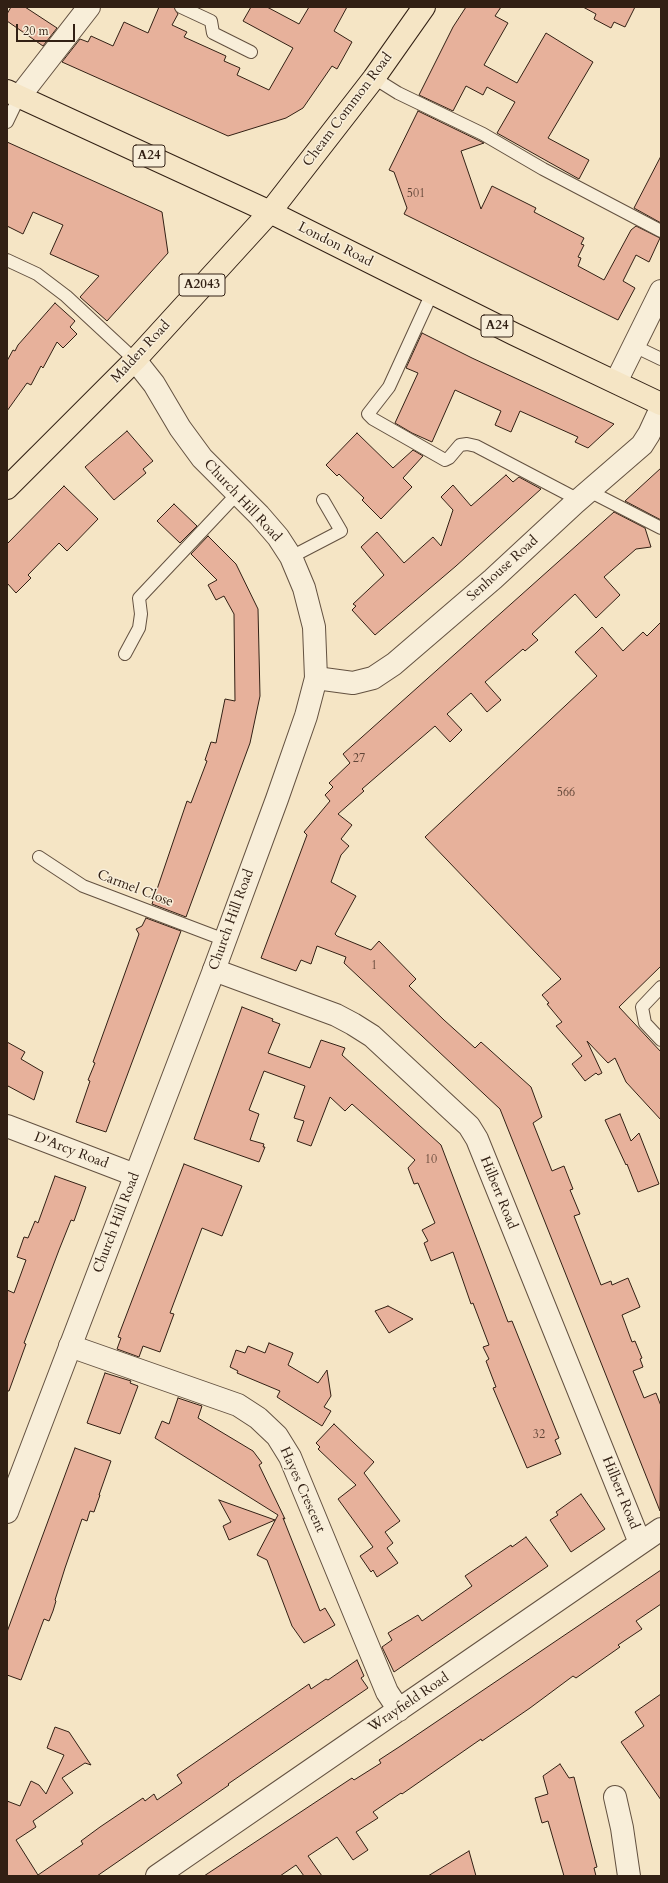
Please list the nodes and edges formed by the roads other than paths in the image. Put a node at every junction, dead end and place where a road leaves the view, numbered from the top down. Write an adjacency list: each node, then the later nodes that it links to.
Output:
1 (89, 7): 6 (street)
2 (181, 7): 4 (lane)
3 (424, 7): 5 (main road, Cheam Common Road / A2043)
4 (250, 52)
5 (374, 78): 8 (main road, Cheam Common Road / A2043); 9 (lane)
6 (13, 94): 7 (lane); 8 (main road, London Road / A24)
7 (7, 122)
8 (270, 212): 12 (main road, London Road / A24); 15 (main road, Malden Road / A2043)
9 (661, 231)
10 (7, 260): 15 (lane)
11 (661, 291): 13 (street)
12 (432, 293): 16 (main road, London Road / A24); 21 (lane)
13 (634, 346): 14 (lane); 16 (street)
14 (661, 359)
15 (135, 360): 19 (main road, Malden Road / A2043); 20 (street, Church Hill Road)
16 (616, 382): 17 (main road, London Road / A24)
17 (661, 404)
18 (661, 408): 21 (street, Senhouse Road)
19 (7, 488)
20 (237, 494): 24 (street, Church Hill Road); 25 (lane)
21 (584, 496): 23 (lane); 26 (street, Senhouse Road)
22 (323, 500): 24 (lane)
23 (661, 528)
24 (291, 557): 26 (street, Church Hill Road)
25 (125, 654)
26 (316, 678): 28 (street, Church Hill Road)
27 (40, 857): 28 (lane, Carmel Close)
28 (225, 940): 29 (street, Church Hill Road)
29 (214, 970): 33 (street, Church Hill Road); 37 (street, Hilbert Road)
30 (661, 987): 31 (lane)
31 (661, 1040)
32 (7, 1126): 33 (street, D'Arcy Road)
33 (135, 1176): 34 (street, Church Hill Road)
34 (70, 1346): 35 (street, Church Hill Road); 38 (street, Hayes Crescent)
35 (7, 1512)
36 (661, 1529): 37 (street, Wrayfield Road)
37 (640, 1543): 38 (street, Wrayfield Road)
38 (399, 1710): 40 (street, Wrayfield Road)
39 (615, 1797): 41 (street)
40 (157, 1876)
41 (628, 1876)

